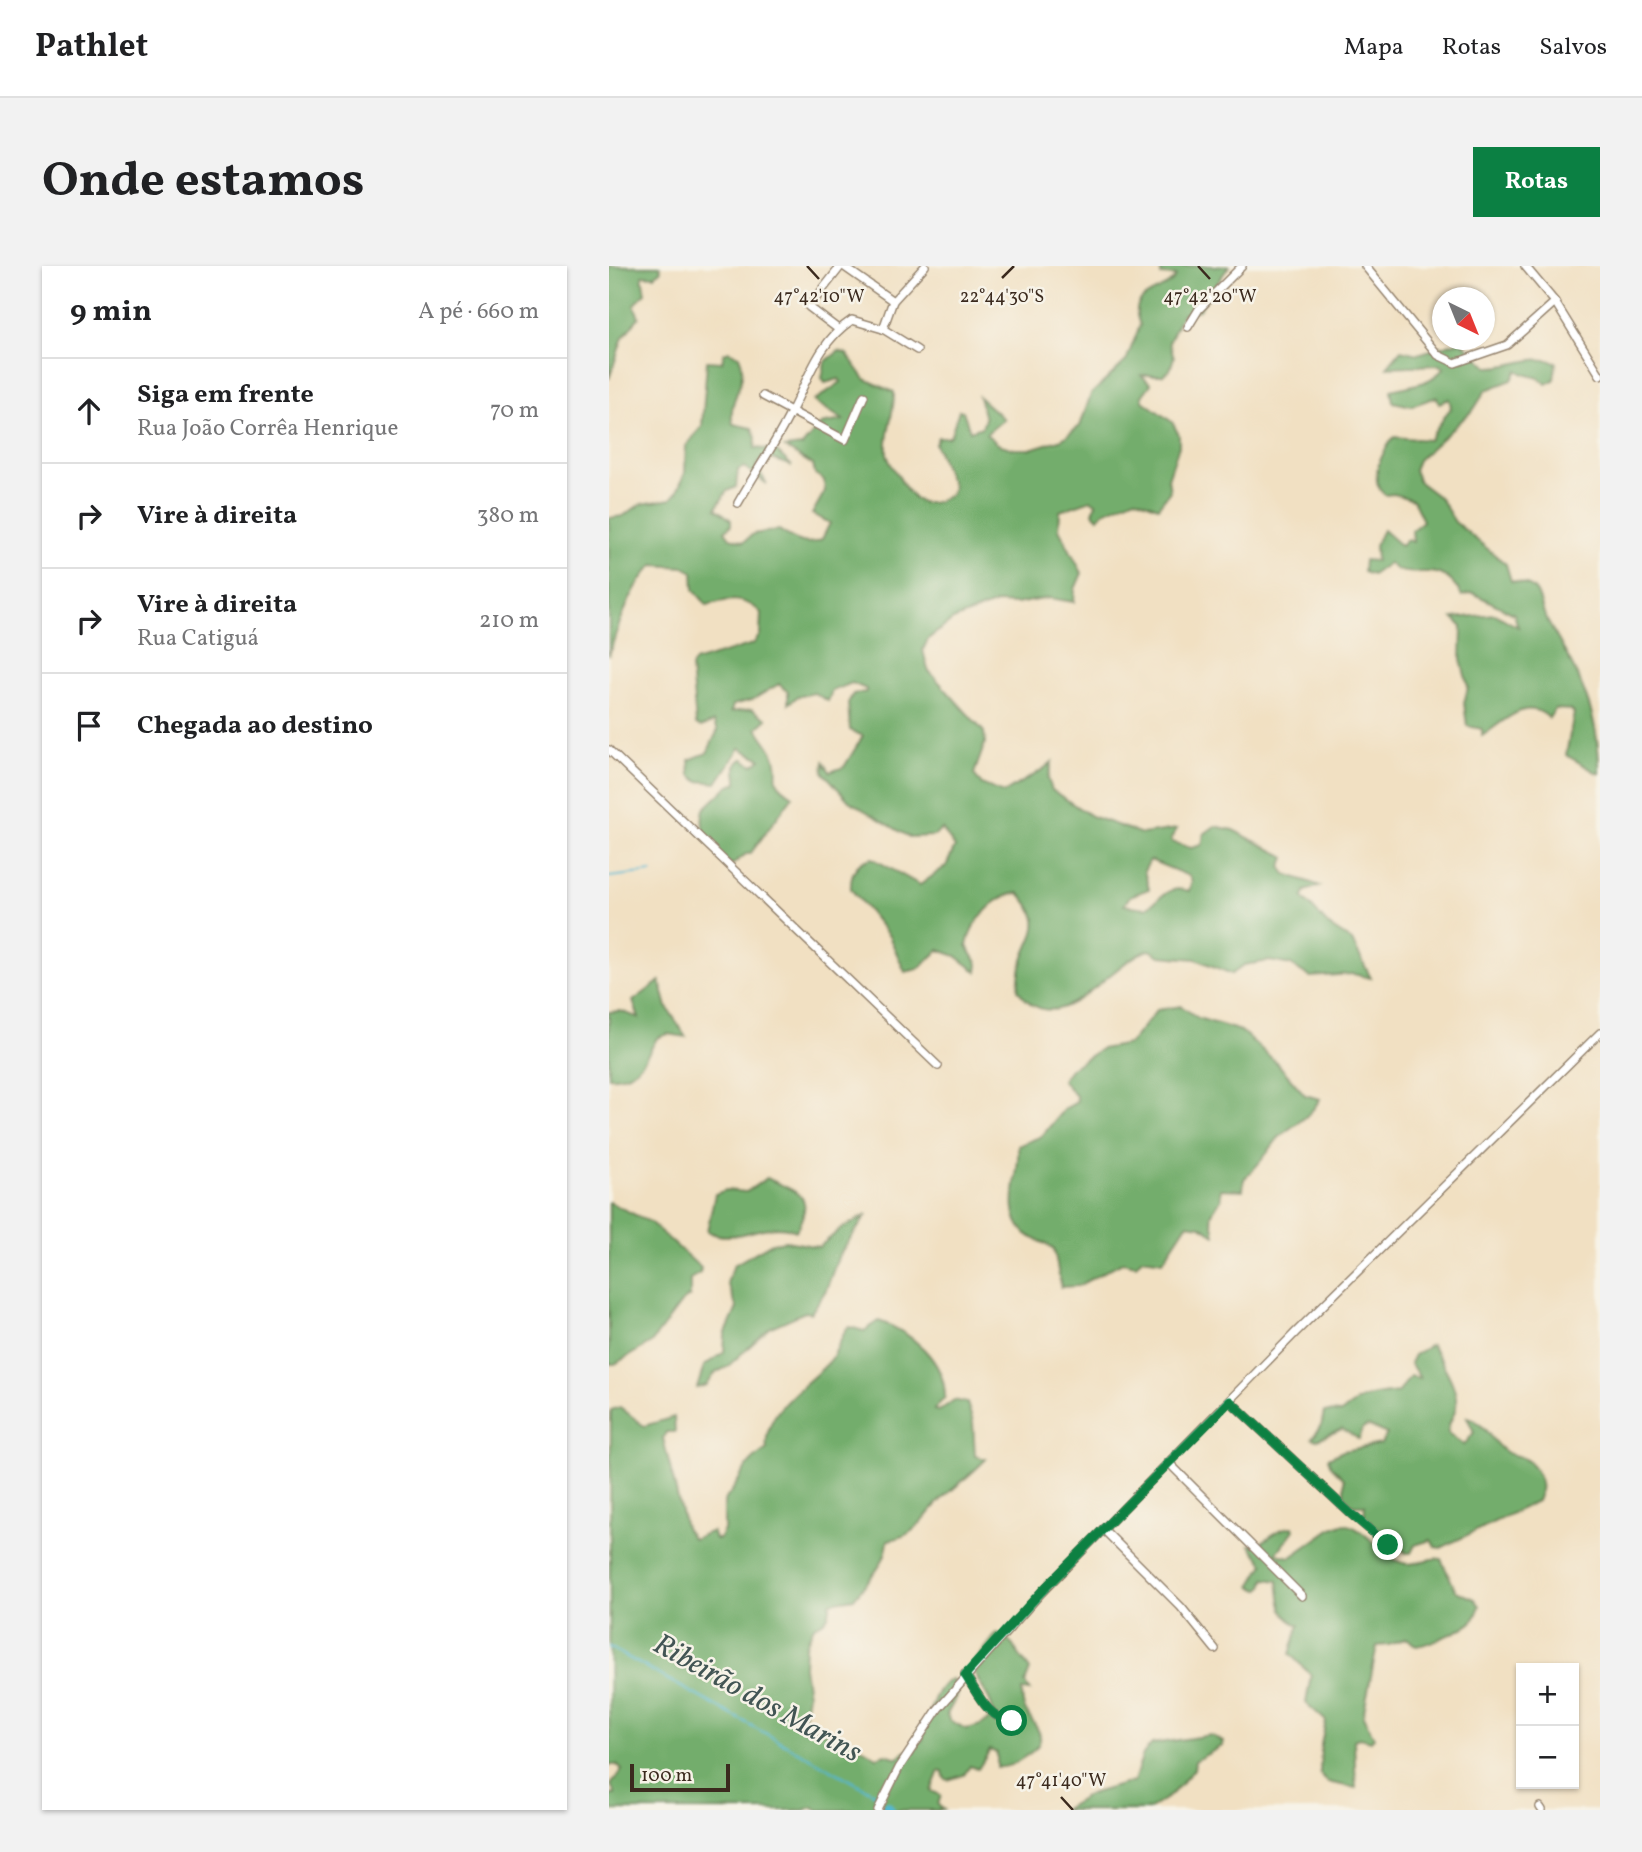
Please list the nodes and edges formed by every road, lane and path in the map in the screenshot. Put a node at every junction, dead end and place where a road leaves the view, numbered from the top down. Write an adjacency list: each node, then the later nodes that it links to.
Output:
1 (842, 266): 6 (street); 9 (street)
2 (925, 266): 6 (street)
3 (1242, 266): 8 (street)
4 (1365, 266): 7 (street)
5 (1525, 266): 7 (street)
6 (893, 301): 10 (street)
7 (1555, 302): 12 (street)
8 (1188, 327)
9 (838, 329): 10 (street); 15 (street)
10 (883, 329): 11 (street)
11 (917, 350)
12 (1600, 375)
13 (763, 396): 15 (street)
14 (863, 396): 15 (street)
15 (791, 414): 16 (street)
16 (738, 503)
17 (609, 750): 19 (street)
18 (1600, 1032): 20 (street)
19 (938, 1066)
20 (1230, 1401): 21 (street); 23 (street)
21 (1170, 1464): 22 (street); 24 (street)
22 (1104, 1529): 25 (street); 26 (street)
23 (1388, 1545)
24 (1301, 1596)
25 (1215, 1649)
26 (965, 1675): 27 (street); 28 (street)
27 (1012, 1721)
28 (878, 1810)

